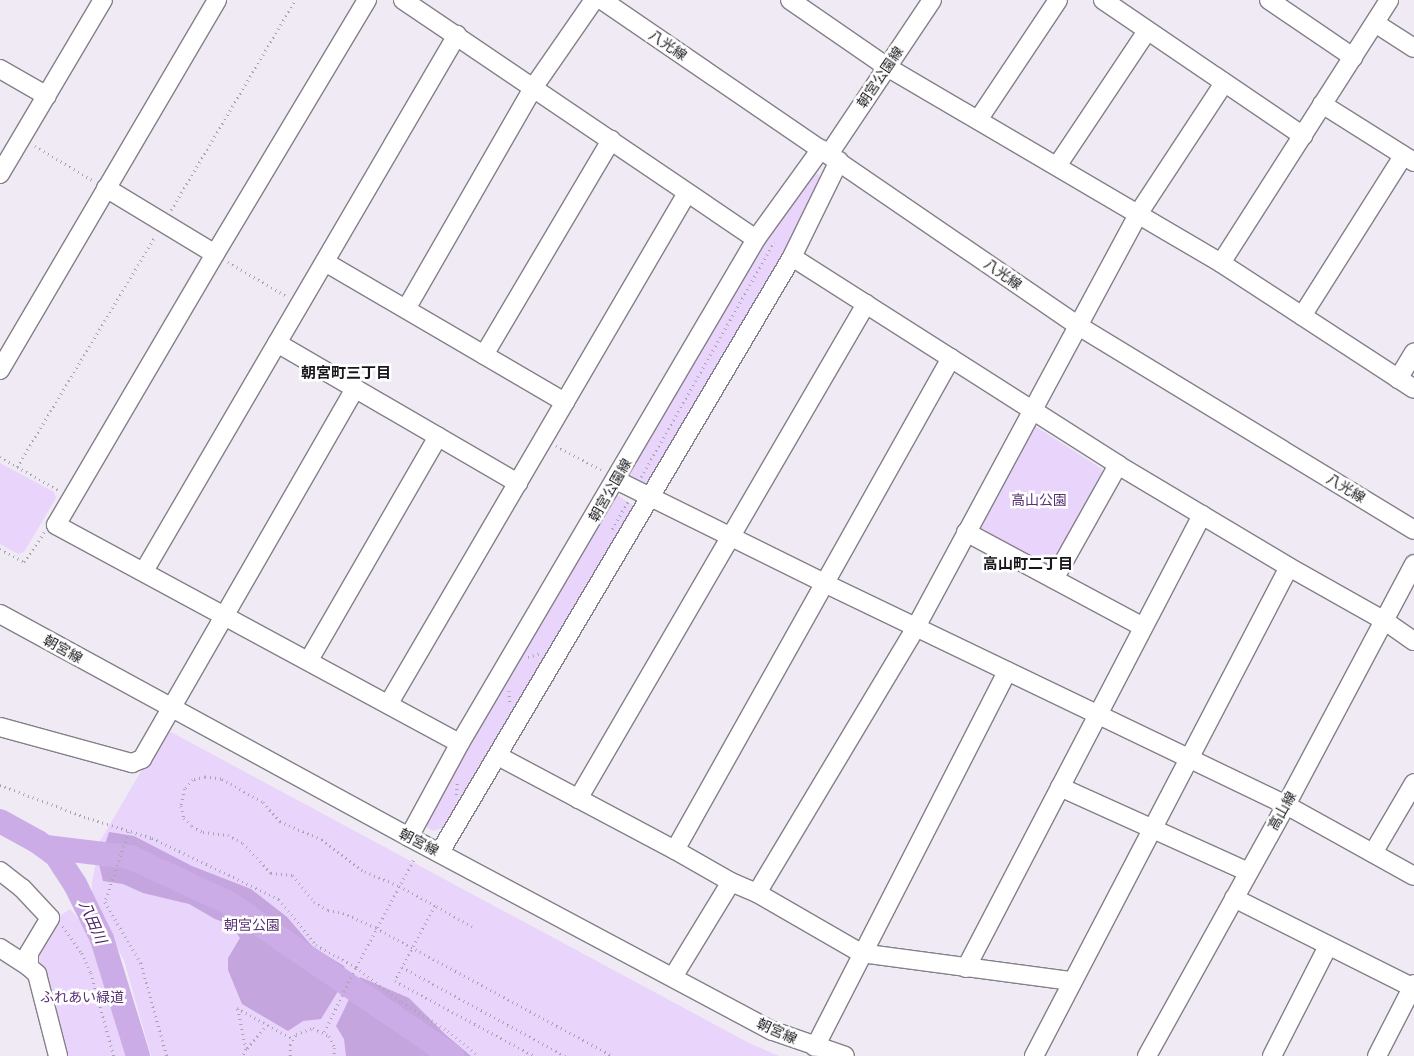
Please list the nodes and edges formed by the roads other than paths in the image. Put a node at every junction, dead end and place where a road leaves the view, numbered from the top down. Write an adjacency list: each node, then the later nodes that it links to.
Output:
1 (103, 0): 22 (street)
2 (217, 0): 31 (street)
3 (368, 0): 35 (street)
4 (403, 0): 15 (street)
5 (594, 0): 21 (street)
6 (602, 0): 27 (street, 八光線)
7 (932, 0): 18 (street, 朝宮公園線)
8 (1058, 0): 24 (street)
9 (1102, 0): 14 (street)
10 (1389, 0): 13 (street)
11 (796, 2): 18 (street)
12 (1275, 2): 17 (street)
13 (1374, 22): 16 (street); 17 (street)
14 (1147, 31): 20 (street); 29 (street)
15 (457, 36): 21 (street); 37 (street)
16 (1414, 48)
17 (1352, 57): 23 (street)
18 (887, 67): 24 (street); 27 (street, 朝宮公園線)
19 (0, 69): 22 (street)
20 (1224, 83): 25 (street); 33 (street)
21 (533, 88): 26 (street); 40 (street)
22 (46, 96): 30 (street)
23 (1322, 104): 25 (street); 28 (street)
24 (978, 120): 29 (street)
25 (1302, 136): 38 (street)
26 (611, 140): 32 (street); 45 (street)
27 (830, 154): 34 (street, 朝宮公園線); 36 (street, 朝宮公園線); 42 (street, 八光線)
28 (1409, 159): 41 (street)
29 (1057, 166): 33 (street)
30 (0, 174)
31 (106, 188): 35 (street); 47 (street)
32 (687, 193): 34 (street); 51 (street)
33 (1138, 214): 38 (street); 42 (street)
34 (756, 239): 55 (street, 朝宮公園線)
35 (215, 254): 64 (street)
36 (792, 257): 39 (street); 57 (street, 朝宮公園線)
37 (325, 262): 40 (street); 43 (street)
38 (1221, 263): 41 (street)
39 (866, 304): 46 (street); 61 (street)
40 (406, 310): 45 (street)
41 (1302, 316): 48 (street)
42 (1077, 325): 52 (street); 59 (street, 八光線)
43 (277, 343): 49 (street); 64 (street)
44 (1414, 352): 48 (street)
45 (484, 355): 51 (street)
46 (951, 358): 52 (street); 66 (street)
47 (0, 370)
48 (1398, 379): 50 (street)
49 (355, 388): 53 (street); 68 (street)
50 (1414, 389)
51 (565, 402): 56 (street)
52 (1032, 411): 54 (street); 60 (street)
53 (438, 437): 56 (street); 73 (street)
54 (1118, 466): 58 (street); 65 (street)
55 (617, 479): 57 (street); 79 (street, 朝宮公園線)
56 (518, 483): 75 (street)
57 (650, 498): 61 (street); 80 (street, 朝宮公園線)
58 (1202, 515): 63 (street); 71 (street)
59 (1414, 530)
60 (966, 532): 65 (street); 70 (street)
61 (732, 537): 66 (street); 84 (street)
62 (1414, 564): 69 (street, 高山線)
63 (1289, 567): 69 (street); 81 (street)
64 (144, 571): 68 (street)
65 (1054, 579): 71 (street)
66 (824, 583): 70 (street); 88 (street)
67 (0, 614): 76 (street, 朝宮線)
68 (225, 614): 73 (street); 76 (street)
69 (1385, 620): 72 (street); 85 (street, 高山線)
70 (916, 627): 74 (street); 95 (street)
71 (1143, 627): 77 (street)
72 (1414, 641)
73 (309, 660): 75 (street)
74 (1007, 671): 77 (street); 99 (street)
75 (389, 703): 79 (street)
76 (172, 708): 78 (street); 87 (street, 朝宮線)
77 (1099, 715): 81 (street); 83 (street)
78 (0, 727)
79 (460, 742): 87 (street, 朝宮公園線)
80 (498, 756): 84 (street); 89 (street, 朝宮公園線)
81 (1190, 759): 85 (street); 86 (street)
82 (1414, 783): 90 (street)
83 (1060, 787): 86 (street); 101 (street)
84 (578, 799): 88 (street)
85 (1286, 805): 90 (street); 92 (street, 高山線)
86 (1151, 828): 92 (street); 103 (street)
87 (409, 838): 89 (street, 朝宮線)
88 (675, 850): 94 (street)
89 (440, 852): 102 (street, 朝宮線)
90 (1373, 852): 93 (street)
91 (0, 871): 100 (street)
92 (1248, 872): 96 (street, 高山線)
93 (1414, 876)
94 (730, 882): 95 (street); 102 (street)
95 (757, 893): 99 (street)
96 (1234, 898): 97 (street); 109 (street, 高山線)
97 (1328, 946): 104 (street); 110 (street)
98 (0, 948): 100 (street)
99 (862, 953): 101 (street); 105 (street)
100 (29, 967): 106 (street)
101 (966, 968): 103 (street)
102 (673, 977): 105 (street, 朝宮線)
103 (1072, 981): 108 (street)
104 (1413, 985): 111 (street)
105 (815, 1047): 107 (street, 朝宮線)
106 (58, 1056)
107 (845, 1056)
108 (1034, 1056)
109 (1147, 1056)
110 (1272, 1056)
111 (1377, 1056)

